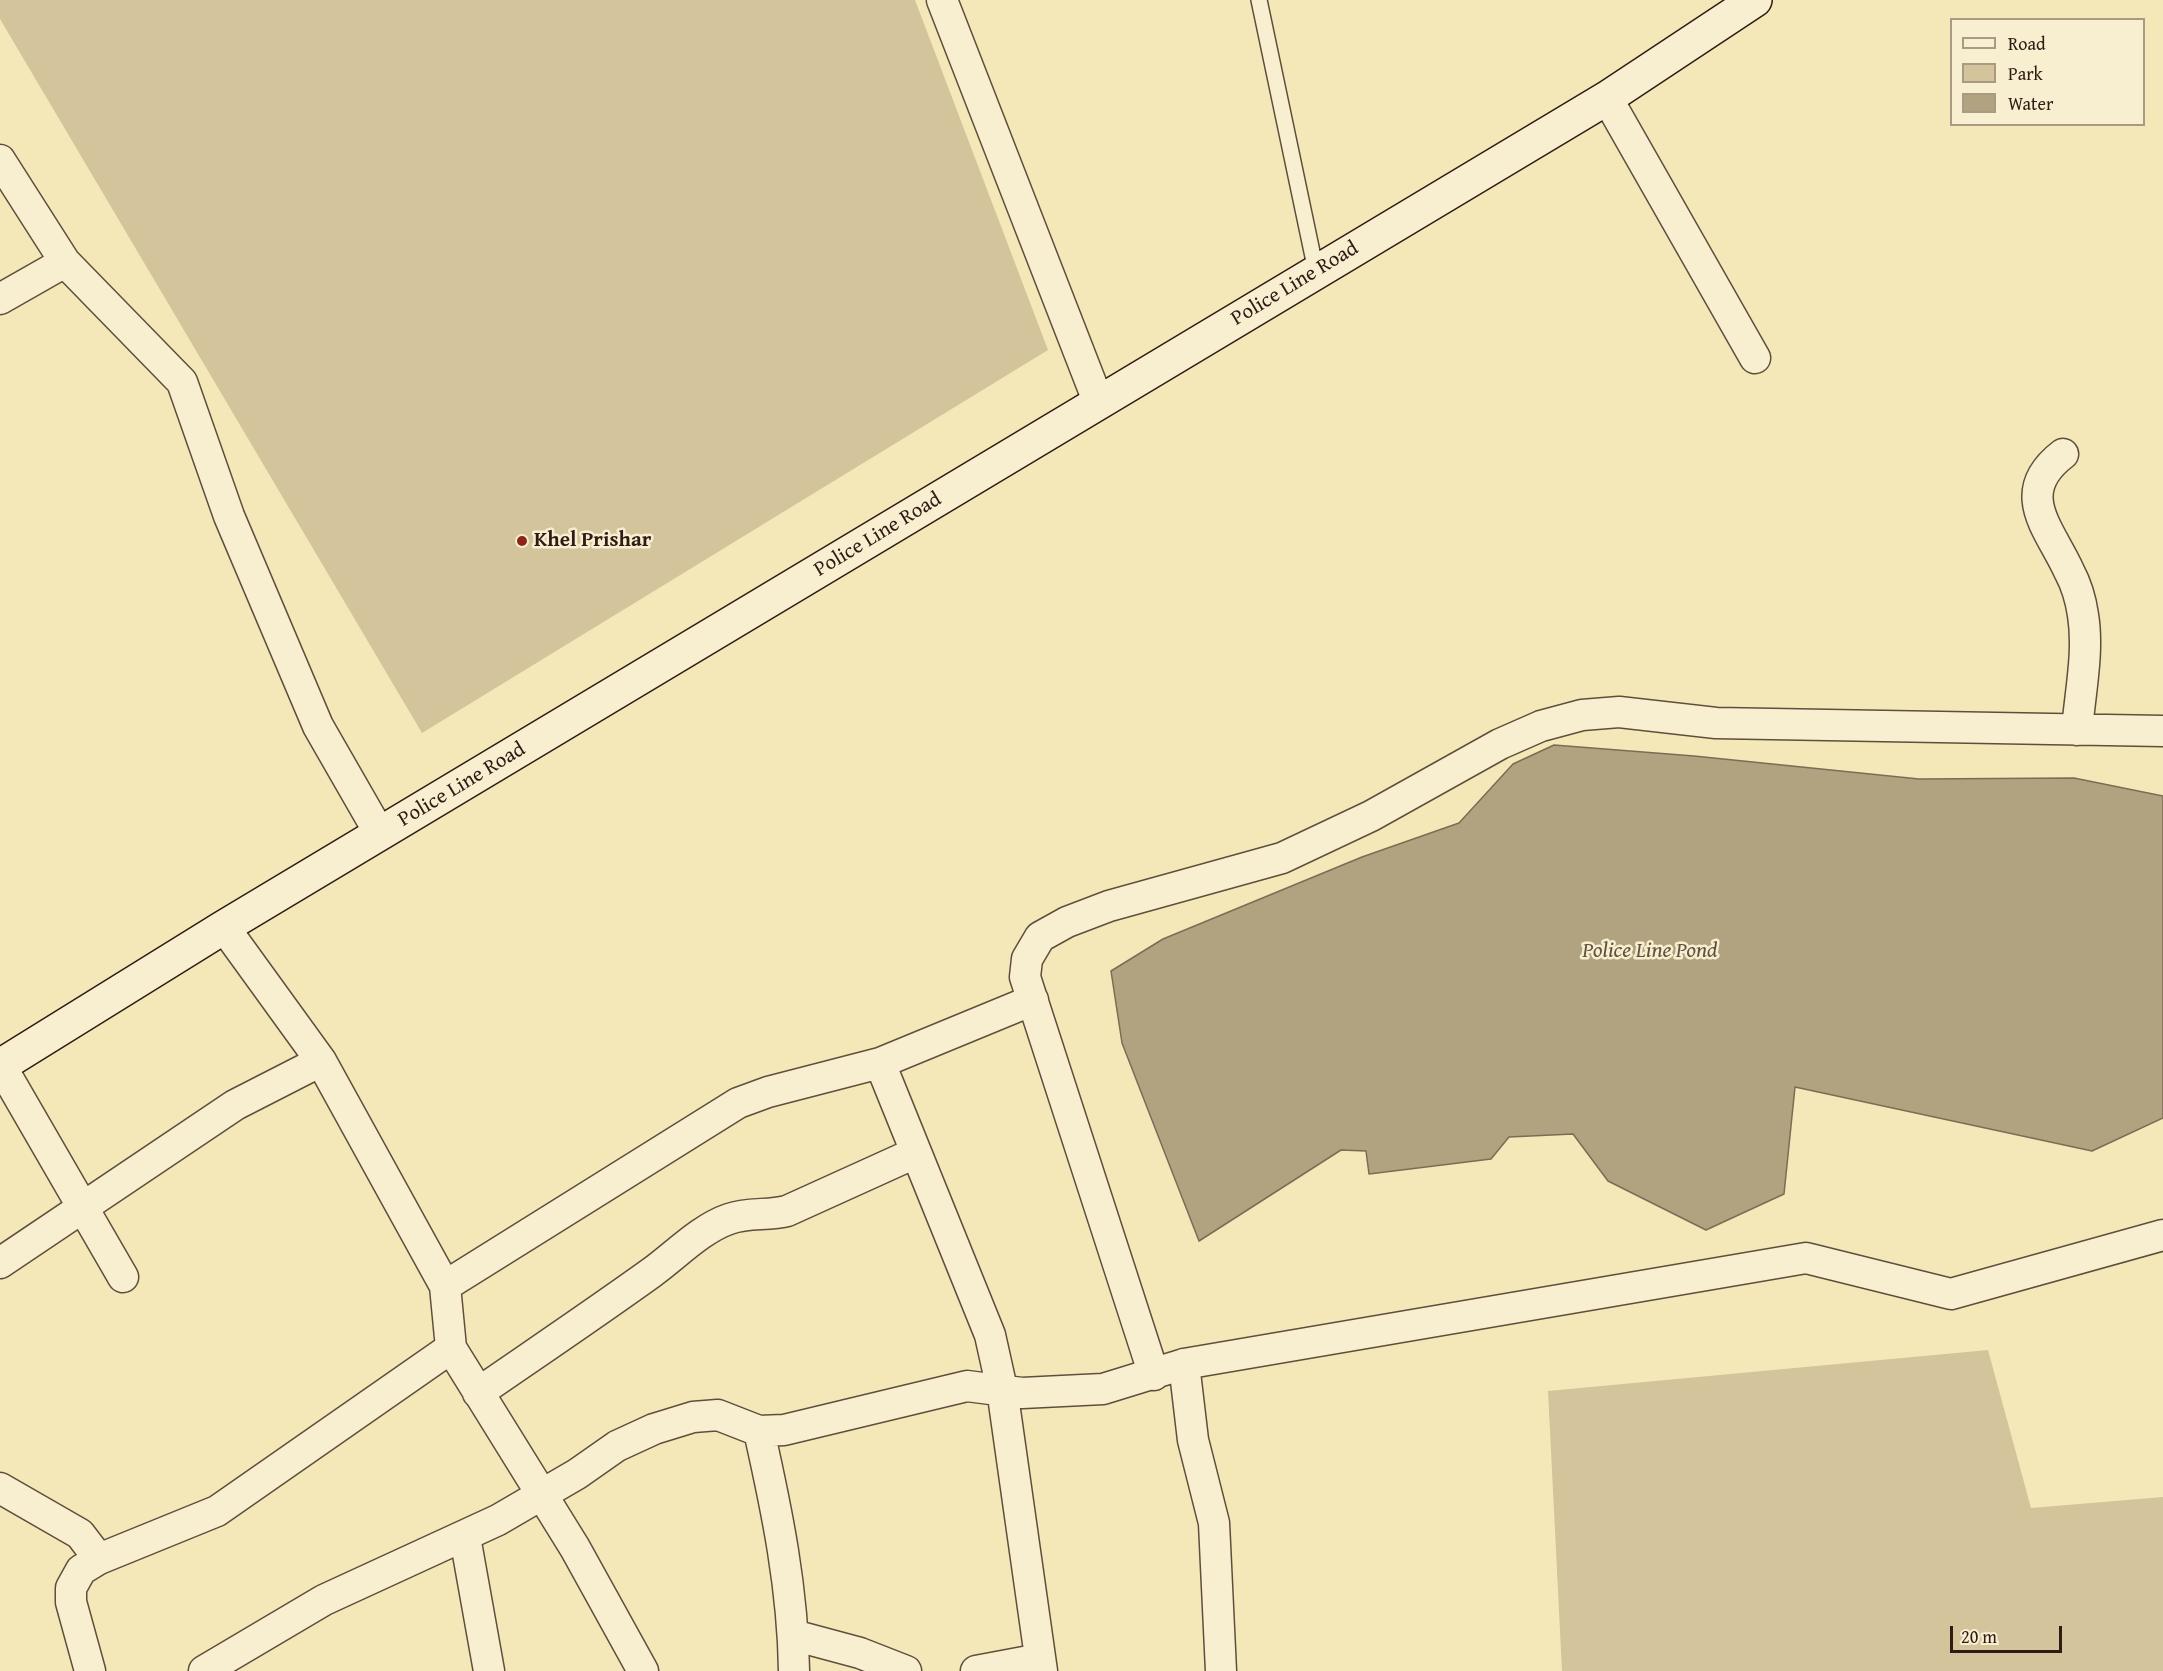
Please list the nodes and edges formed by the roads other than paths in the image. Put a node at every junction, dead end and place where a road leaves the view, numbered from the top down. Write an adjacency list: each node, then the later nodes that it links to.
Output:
1 (942, 0): 10 (street)
2 (1259, 0): 7 (lane)
3 (1755, 0): 4 (street, Police Line Road)
4 (1607, 98): 7 (street, Police Line Road); 9 (street)
5 (0, 160): 6 (street)
6 (65, 262): 8 (street); 14 (street)
7 (1316, 271): 10 (street, Police Line Road)
8 (0, 299)
9 (1755, 358)
10 (1098, 401): 14 (street, Police Line Road)
11 (2063, 454): 12 (street)
12 (2077, 730): 13 (street); 16 (street)
13 (2163, 731)
14 (380, 834): 15 (street, Police Line Road)
15 (224, 927): 17 (street); 19 (street, Police Line Road)
16 (1033, 1000): 18 (street); 28 (street)
17 (321, 1061): 21 (street); 25 (street)
18 (880, 1064): 20 (street); 25 (street)
19 (0, 1066): 21 (street)
20 (915, 1153): 29 (street); 30 (street)
21 (82, 1206): 23 (street); 24 (street)
22 (2163, 1235): 27 (street)
23 (0, 1263)
24 (123, 1277)
25 (445, 1286): 26 (street)
26 (451, 1348): 30 (street); 35 (street)
27 (1184, 1364): 28 (street); 45 (street)
28 (1154, 1375): 29 (street)
29 (1002, 1389): 31 (street); 37 (street)
30 (478, 1393): 33 (street)
31 (759, 1431): 33 (street); 36 (street)
32 (0, 1488): 35 (street)
33 (540, 1493): 34 (street); 41 (street)
34 (465, 1537): 39 (street); 40 (street)
35 (99, 1559): 38 (street)
36 (793, 1635): 42 (street); 43 (street)
37 (1041, 1665): 44 (street)
38 (90, 1671)
39 (204, 1671)
40 (489, 1671)
41 (643, 1671)
42 (794, 1671)
43 (906, 1671)
44 (976, 1671)
45 (1221, 1671)

